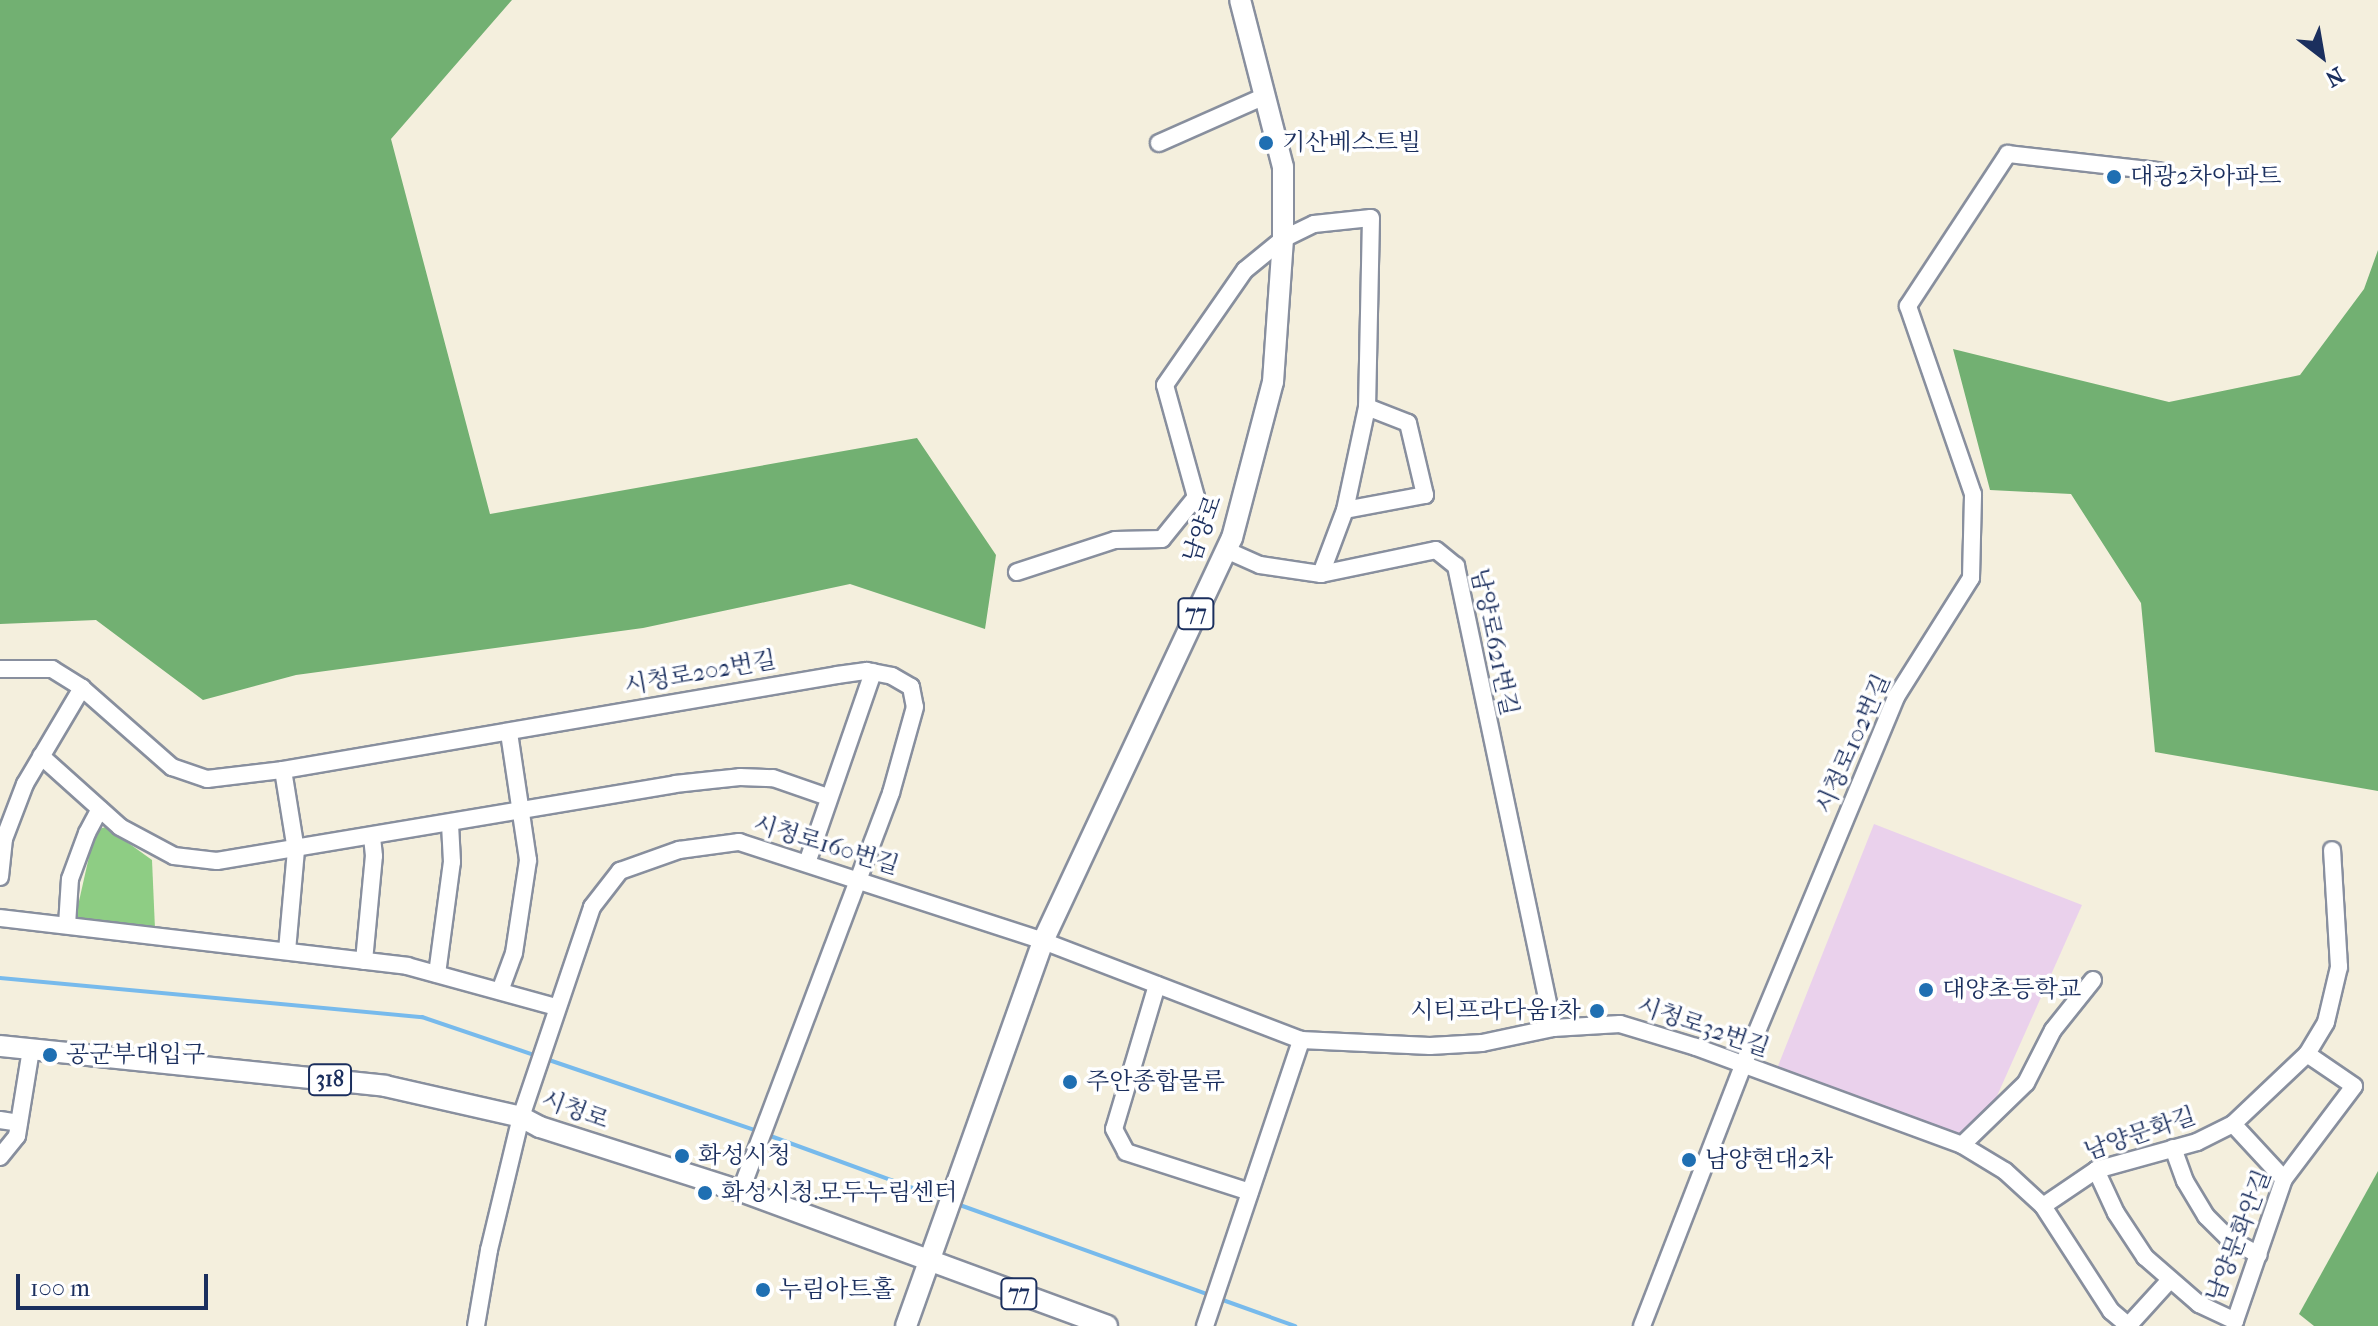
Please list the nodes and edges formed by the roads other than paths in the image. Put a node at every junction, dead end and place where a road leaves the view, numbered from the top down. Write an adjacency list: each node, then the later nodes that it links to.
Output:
1 (1240, 0): 2 (main road, 남양로 / 77)
2 (1265, 96): 3 (street); 5 (main road, 남양로 / 77)
3 (1159, 143)
4 (2158, 171): 42 (street, 시청로102번길)
5 (1283, 239): 6 (street); 8 (main road, 남양로 / 77); 9 (street)
6 (1367, 407): 7 (street); 7 (street)
7 (1345, 510): 10 (street)
8 (1226, 550): 10 (street); 29 (main road, 남양로 / 77)
9 (1017, 572)
10 (1321, 574): 37 (street, 남양로621번길)
11 (0, 669): 13 (street, 시청로202번길)
12 (873, 672): 14 (street, 시청로202번길); 17 (street); 26 (street, 시청로202번길)
13 (82, 688): 15 (street); 16 (street, 시청로202번길)
14 (509, 733): 16 (street, 시청로202번길); 19 (street)
15 (41, 756): 18 (street); 25 (street)
16 (283, 770): 22 (street)
17 (828, 797): 19 (street); 24 (street)
18 (100, 809): 22 (street); 28 (street)
19 (523, 811): 20 (street); 35 (street)
20 (450, 824): 21 (street); 32 (street)
21 (372, 837): 22 (street); 31 (street)
22 (296, 850): 30 (street)
23 (2332, 850): 41 (street, 남양문화길)
24 (807, 863): 26 (street, 시청로160번길); 36 (street, 시청로160번길)
25 (0, 877)
26 (857, 878): 29 (street, 시청로160번길); 52 (street, 시청로202번길)
27 (0, 918): 28 (street)
28 (67, 925): 30 (street)
29 (1043, 941): 34 (street, 시청로32번길); 56 (main road, 남양로 / 77)
30 (287, 951): 31 (street)
31 (364, 961): 32 (street)
32 (437, 974): 35 (street)
33 (2093, 980): 47 (street)
34 (1157, 985): 38 (street, 시청로32번길); 53 (street)
35 (500, 991): 36 (street)
36 (556, 1007): 43 (street, 시청로160번길)
37 (1553, 1028): 38 (street, 시청로32번길); 42 (street, 시청로32번길)
38 (1301, 1040): 53 (street)
39 (0, 1046): 40 (main road, 시청로 / 318)
40 (31, 1050): 43 (main road, 시청로 / 318); 45 (street)
41 (2307, 1054): 46 (street, 남양문화길); 51 (street, 남양문화안길)
42 (1743, 1065): 47 (street, 시청로32번길); 63 (street, 시청로102번길)
43 (521, 1117): 52 (main road, 시청로 / 318); 59 (street); 60 (street)
44 (0, 1120): 45 (street)
45 (19, 1123): 49 (street)
46 (2233, 1124): 48 (street, 남양문화길); 51 (street)
47 (1962, 1145): 54 (street, 시청로32번길)
48 (2173, 1148): 50 (street, 남양문화길); 55 (street)
49 (0, 1157)
50 (2096, 1170): 54 (street, 남양문화길); 57 (street, 남양문화안길)
51 (2284, 1179): 55 (street, 남양문화안길)
52 (741, 1191): 56 (main road, 시청로 / 318)
53 (1250, 1192): 58 (street)
54 (2043, 1206): 64 (street, 시청로32번길)
55 (2259, 1255): 57 (street, 남양문화안길)
56 (930, 1262): 61 (main road); 62 (main road, 시청로 / 77)
57 (2169, 1281): 64 (street)
58 (1206, 1323)
59 (476, 1326)
60 (487, 1326)
61 (906, 1326)
62 (1107, 1326)
63 (1642, 1326)
64 (2128, 1326)

